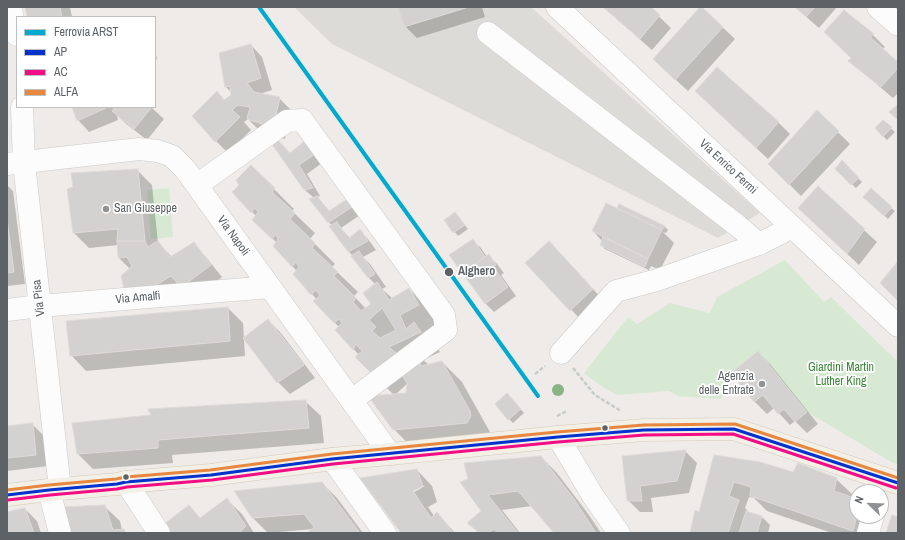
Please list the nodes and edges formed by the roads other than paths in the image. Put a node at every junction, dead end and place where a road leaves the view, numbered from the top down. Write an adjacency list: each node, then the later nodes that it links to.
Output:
1 (10, 7): 5 (street)
2 (557, 7): 10 (street, Via Enrico Fermi)
3 (878, 7): 4 (street)
4 (898, 25)
5 (16, 31)
6 (488, 33): 11 (street)
7 (22, 108): 8 (street, Via Pisa)
8 (16, 163): 9 (street, Via Napoli); 13 (street, Via Pisa)
9 (196, 185): 12 (street, Via Napoli); 17 (street)
10 (791, 226): 11 (street); 15 (street, Via Enrico Fermi)
11 (759, 244): 16 (street)
12 (270, 287): 13 (street, Via Amalfi); 17 (street, Via Napoli)
13 (40, 306): 14 (street, Via Amalfi); 23 (street, Via Pisa)
14 (7, 310)
15 (898, 326)
16 (561, 353)
17 (352, 400): 19 (street, Via Napoli)
18 (558, 437): 19 (main road); 22 (main road); 28 (street)
19 (390, 454): 20 (main road)
20 (332, 458): 21 (main road); 27 (street)
21 (126, 482): 23 (main road); 26 (street)
22 (888, 484)
23 (55, 489): 24 (main road); 25 (street, Via Pisa)
24 (7, 495)
25 (60, 533)
26 (159, 533)
27 (385, 533)
28 (619, 533)

